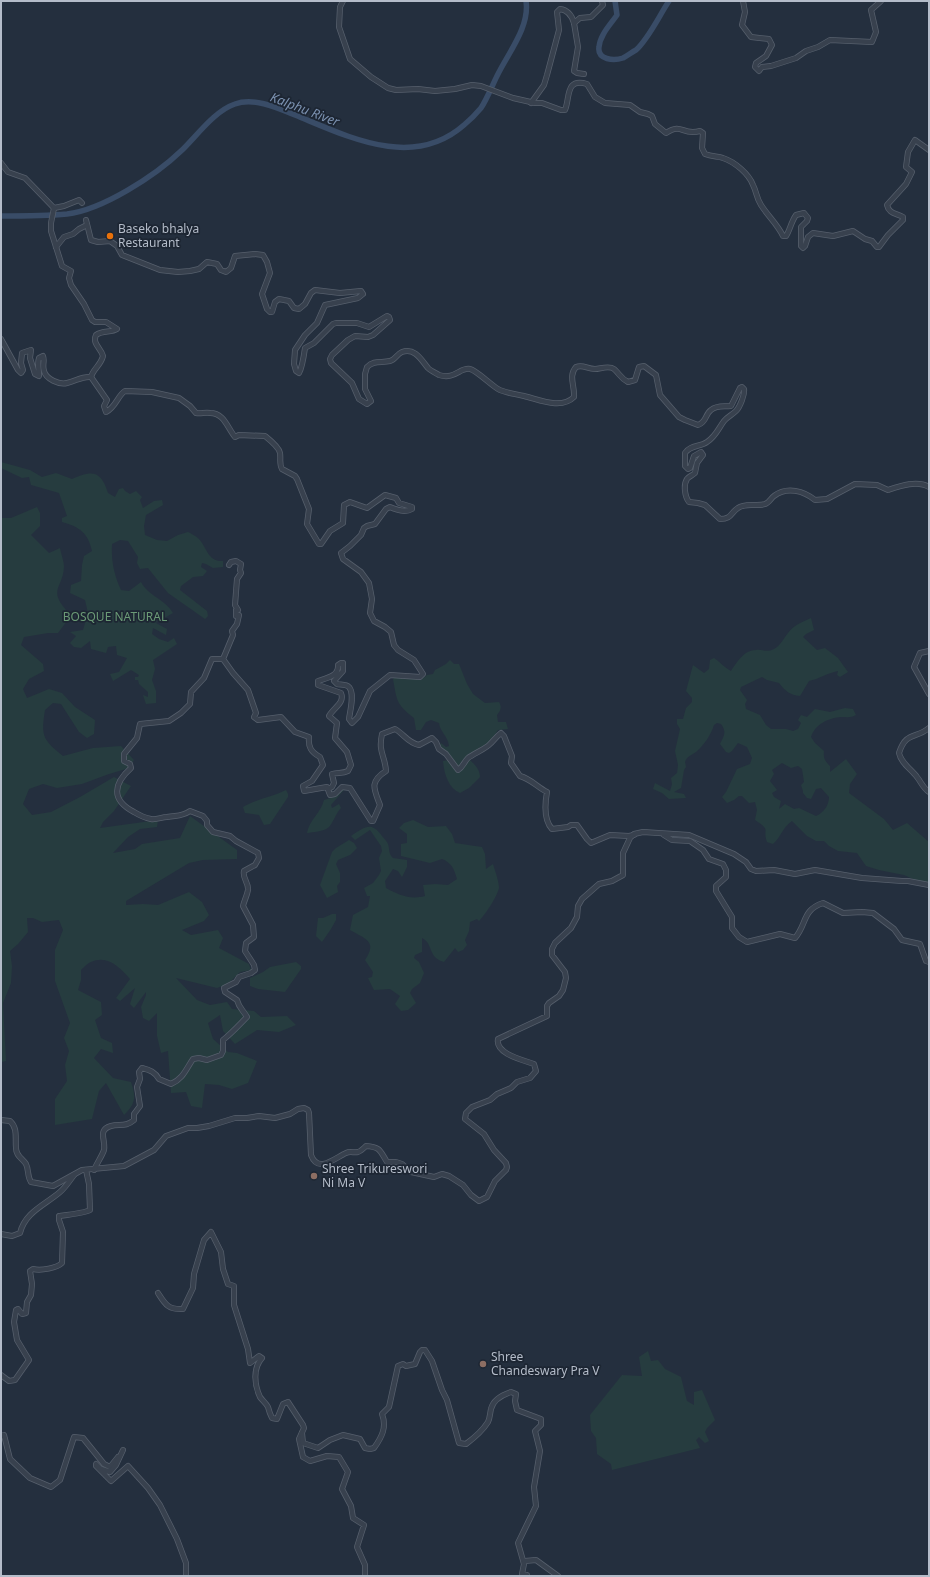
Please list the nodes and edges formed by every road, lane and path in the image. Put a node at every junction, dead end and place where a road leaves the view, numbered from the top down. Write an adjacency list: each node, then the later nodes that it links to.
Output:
1 (343, 1): 7 (street)
2 (602, 1): 5 (street)
3 (743, 1): 4 (street)
4 (881, 1)
5 (574, 23): 6 (street); 7 (street)
6 (584, 74)
7 (532, 103): 8 (street)
8 (929, 150)
9 (1, 163): 11 (street)
10 (82, 203): 11 (street)
11 (54, 208): 12 (street)
12 (56, 247): 14 (street); 15 (street)
13 (1, 339): 14 (street)
14 (91, 377): 21 (street)
15 (929, 487)
16 (229, 565): 18 (street)
17 (929, 651): 19 (street)
18 (223, 659): 21 (street); 29 (street)
19 (929, 694)
20 (929, 728): 22 (street)
21 (328, 789): 23 (street)
22 (929, 792)
23 (634, 834): 24 (street); 29 (street)
24 (663, 834): 25 (street); 26 (street)
25 (929, 885)
26 (929, 962)
27 (1, 1120): 30 (street)
28 (86, 1170): 29 (street); 30 (street); 33 (street)
29 (94, 1170)
30 (76, 1172): 31 (street)
31 (1, 1234)
32 (158, 1293): 34 (street)
33 (1, 1375)
34 (302, 1433): 36 (street); 38 (street)
35 (1, 1436): 37 (street)
36 (524, 1563): 39 (street); 40 (street)
37 (186, 1576)
38 (365, 1576)
39 (527, 1576)
40 (558, 1576)

